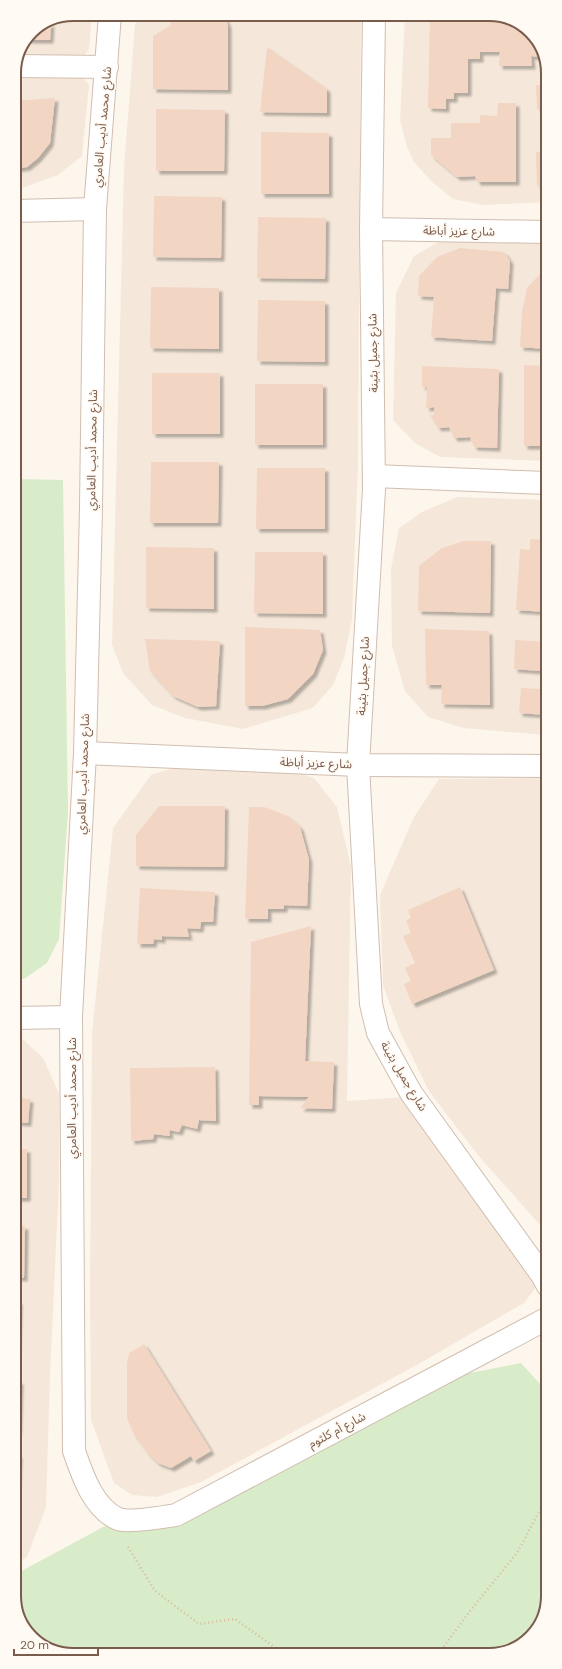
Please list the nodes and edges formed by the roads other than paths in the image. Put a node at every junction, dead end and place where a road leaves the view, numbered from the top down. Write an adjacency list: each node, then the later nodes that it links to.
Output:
1 (110, 21): 4 (street, شارع محمد أديب العامري)
2 (374, 21): 7 (street, شارع جميل بثينة)
3 (22, 66): 4 (street)
4 (107, 67): 5 (street, شارع محمد أديب العامري)
5 (95, 209): 6 (street); 11 (street, شارع محمد أديب العامري)
6 (21, 210)
7 (372, 230): 8 (street, شارع عزيز أباظة); 9 (street, شارع جميل بثينة)
8 (541, 232)
9 (374, 476): 10 (street); 12 (street, شارع جميل بثينة)
10 (541, 483)
11 (85, 753): 12 (street, شارع عزيز أباظة); 14 (street, شارع محمد أديب العامري)
12 (358, 764): 13 (street, شارع عزيز أباظة); 16 (street, شارع جميل بثينة)
13 (541, 766)
14 (71, 1017): 15 (street); 18 (street, شارع محمد أديب العامري)
15 (21, 1018)
16 (541, 1274)
17 (541, 1322): 18 (street, شارع أم كلثوم)
18 (118, 1520)

